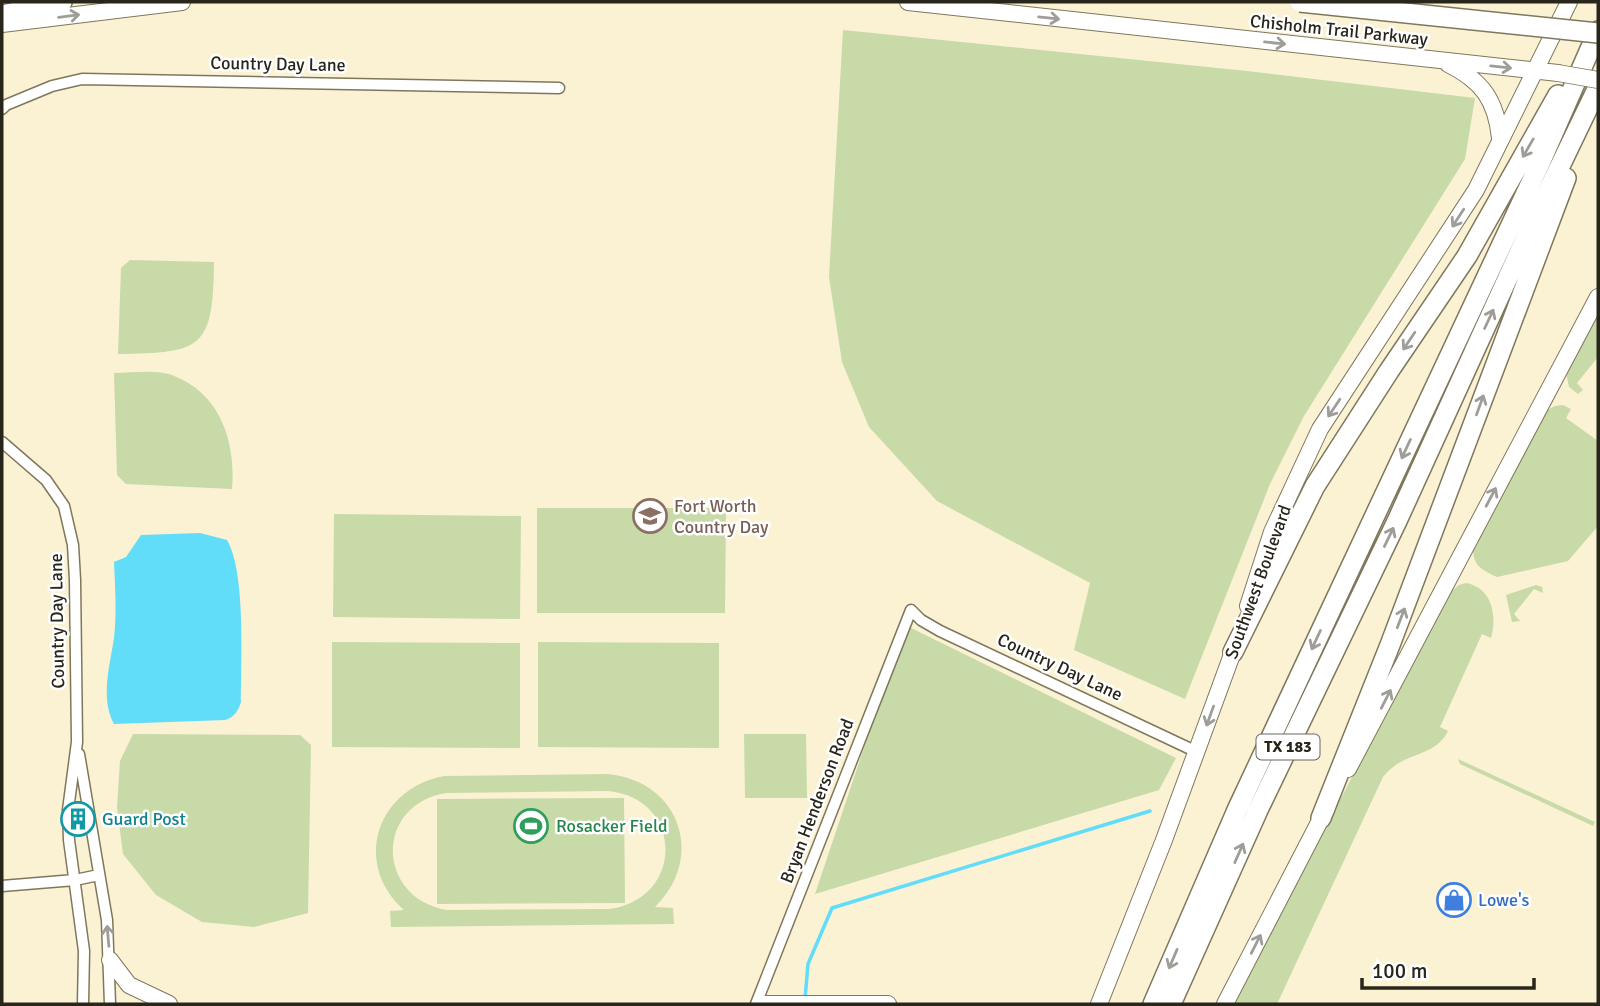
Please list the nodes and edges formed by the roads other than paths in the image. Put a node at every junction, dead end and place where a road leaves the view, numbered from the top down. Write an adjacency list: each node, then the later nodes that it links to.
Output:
1 (62, 2): 6 (highway)
2 (182, 2): 7 (main road, one-way to 2)
3 (908, 2): 10 (main road, Chisholm Trail Parkway, one-way to 10)
4 (1300, 2): 9 (highway, bridge)
5 (1569, 2): 11 (main road, Southwest Boulevard)
6 (2, 15)
7 (2, 24)
8 (1598, 24): 20 (highway, one-way to 20)
9 (1598, 32): 38 (highway, TX 183, one-way to 38)
10 (1440, 60): 11 (main road, Chisholm Trail Parkway, one-way to 11); 16 (main road)
11 (1535, 70): 12 (main road, Chisholm Trail Parkway, bridge); 16 (main road, Southwest Boulevard)
12 (1598, 80)
13 (559, 88): 15 (street, Country Day Lane)
14 (1595, 94): 23 (highway, one-way to 14); 39 (highway, TX 183, one-way to 14)
15 (2, 109)
16 (1500, 141): 20 (main road, Southwest Boulevard, one-way to 20)
17 (1598, 297): 23 (main road, one-way to 17)
18 (2, 442): 21 (street, Country Day Lane)
19 (911, 610): 22 (street, Country Day Lane); 32 (street, Bryan Henderson Road)
20 (1233, 652): 22 (main road, Southwest Boulevard, one-way to 22)
21 (76, 741): 24 (street); 25 (street)
22 (1197, 752): 28 (main road, Southwest Boulevard)
23 (1321, 818): 40 (main road, one-way to 23)
24 (99, 875): 25 (street); 27 (street, one-way to 24)
25 (75, 880): 26 (street); 29 (street)
26 (2, 886)
27 (110, 960): 30 (street); 31 (main road)
28 (1101, 998): 37 (main road)
29 (83, 1004)
30 (110, 1004)
31 (169, 1004)
32 (755, 1004)
33 (762, 1004): 34 (main road)
34 (781, 1004): 35 (main road)
35 (830, 1004): 36 (main road)
36 (888, 1004)
37 (1088, 1004)
38 (1153, 1004)
39 (1171, 1004)
40 (1225, 1004)

